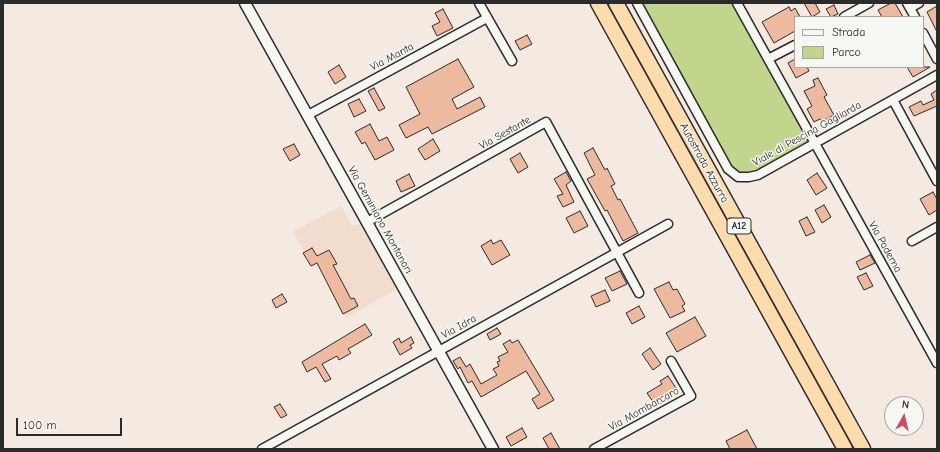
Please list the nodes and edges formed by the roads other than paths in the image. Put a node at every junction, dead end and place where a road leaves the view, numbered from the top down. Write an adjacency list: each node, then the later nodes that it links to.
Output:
1 (245, 3): 20 (street, Via Geminiano Montanari)
2 (479, 3): 12 (street)
3 (598, 3): 35 (highway, Autostrada Azzurra / A12)
4 (616, 3): 36 (highway, Autostrada Azzurra / A12)
5 (637, 3): 21 (street, Viale di Pescina Gagliarda)
6 (737, 3): 16 (street, Via Paderna)
7 (869, 3): 10 (street)
8 (918, 3): 9 (street)
9 (908, 5): 11 (street)
10 (846, 16)
11 (914, 16)
12 (488, 18): 17 (street); 20 (street, Via Manta)
13 (924, 35): 15 (street)
14 (794, 45): 16 (street)
15 (937, 59)
16 (768, 60): 21 (street, Via Paderna)
17 (512, 61)
18 (937, 75): 19 (street, Viale di Pescina Gagliarda)
19 (893, 100): 21 (street, Viale di Pescina Gagliarda); 22 (street)
20 (308, 115): 23 (street, Via Geminiano Montanari)
21 (813, 142): 31 (street, Via Paderna)
22 (937, 181)
23 (367, 222): 27 (street, Via Sestante); 29 (street, Via Geminiano Montanari)
24 (668, 224): 27 (street, Via Idra)
25 (937, 227): 26 (street)
26 (912, 241)
27 (616, 252): 28 (street, Via Sestante); 29 (street, Via Idra)
28 (639, 293)
29 (439, 351): 32 (street, Via Idra); 33 (street, Via Geminiano Montanari)
30 (671, 361): 34 (street, Via Mombarcaro)
31 (937, 363)
32 (262, 449)
33 (493, 449)
34 (594, 449)
35 (845, 449)
36 (863, 449)

